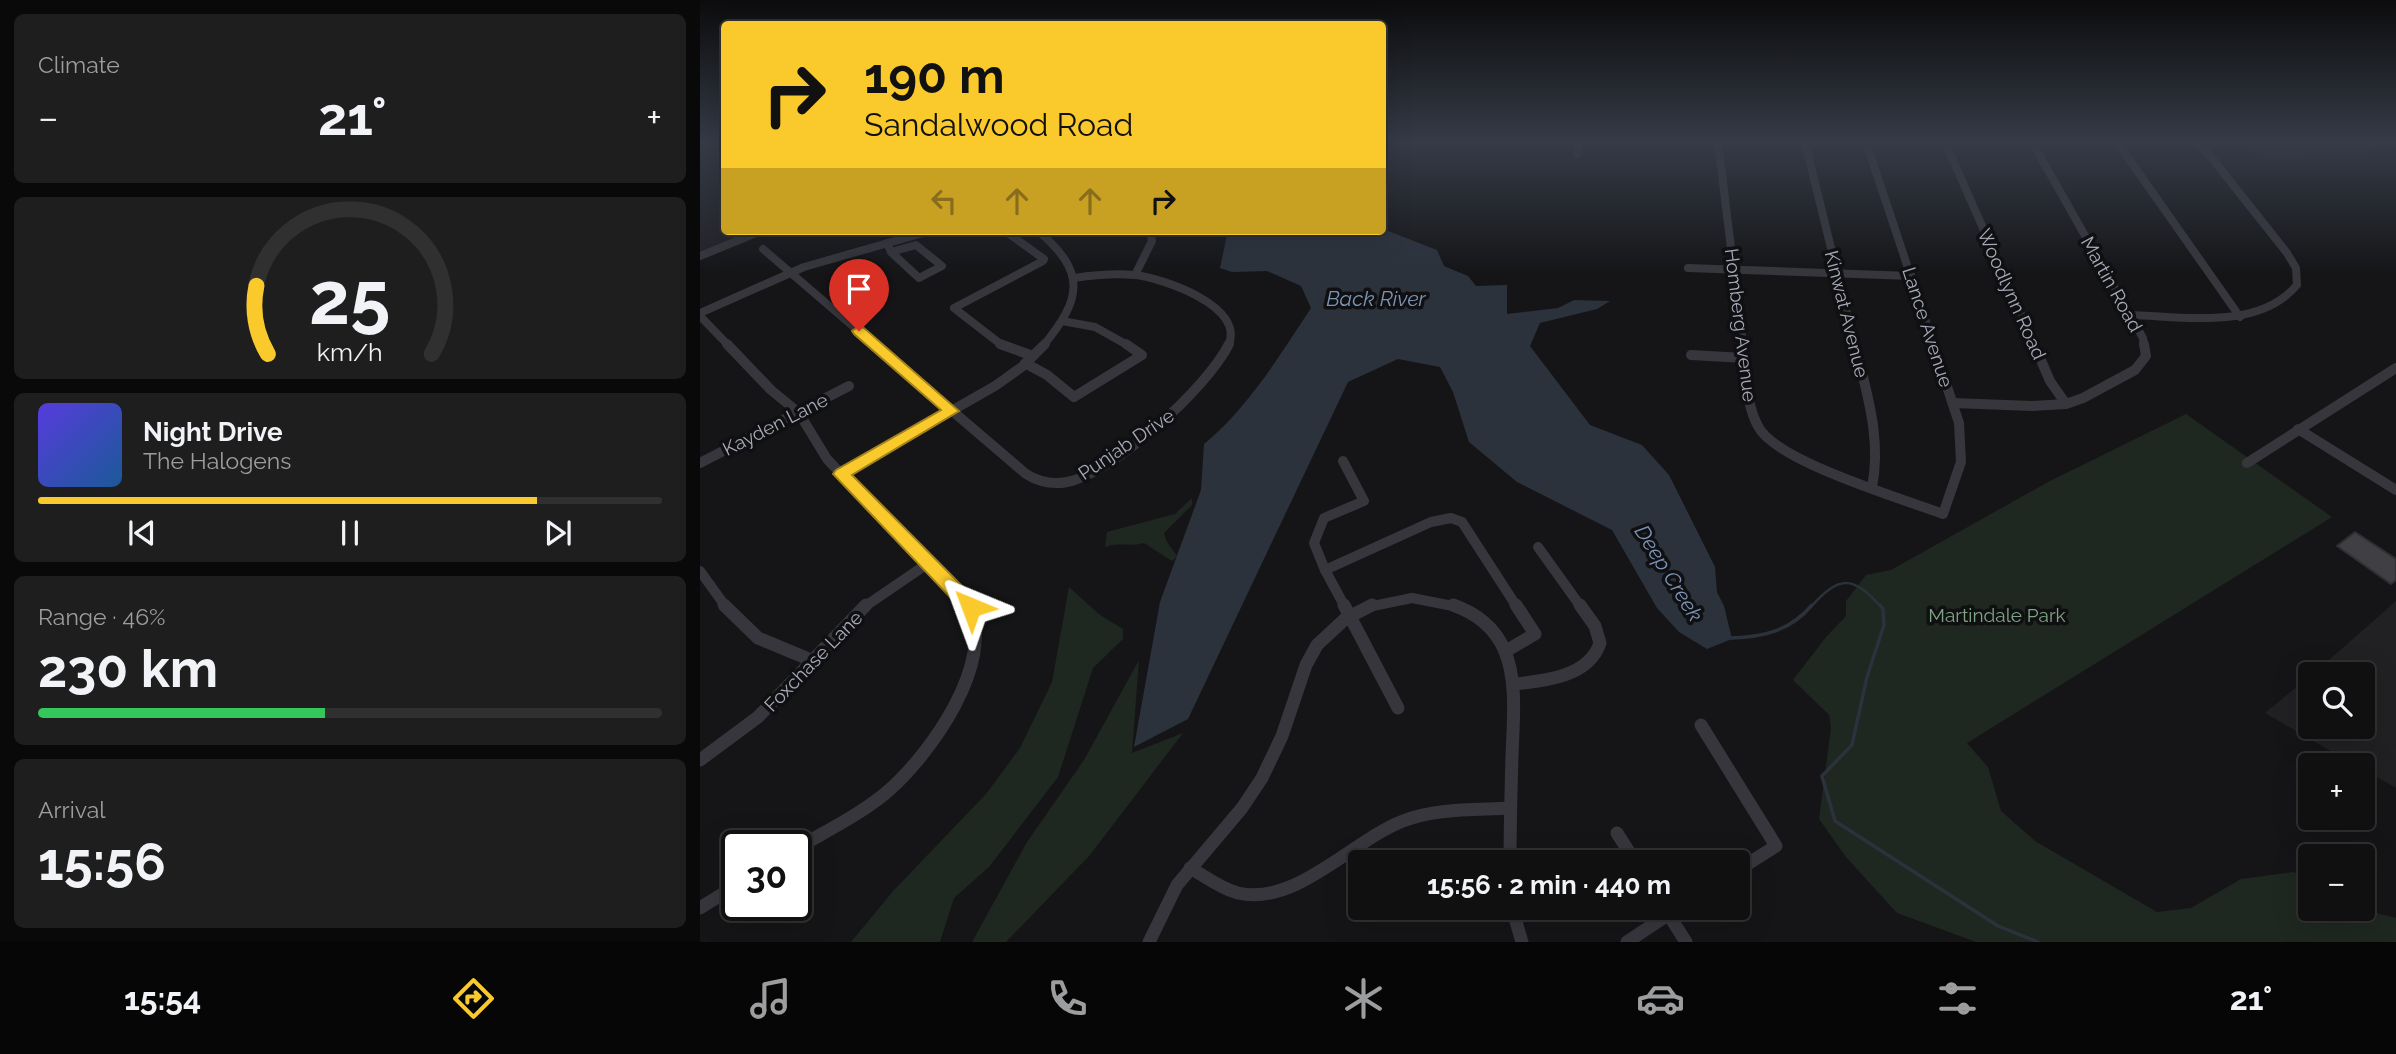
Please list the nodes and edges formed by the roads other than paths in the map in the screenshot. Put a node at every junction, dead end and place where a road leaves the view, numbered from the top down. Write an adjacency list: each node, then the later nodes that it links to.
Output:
1 (1724, 186): 19 (street, Homberg Avenue)
2 (1816, 186): 22 (street, Kinwat Avenue)
3 (1881, 186): 23 (street, Lance Avenue)
4 (1964, 186): 35 (street, Woodlynn Road)
5 (2057, 186): 26 (street, Martin Road)
6 (2148, 186): 27 (street)
7 (2234, 186): 27 (street)
8 (751, 235): 17 (street)
9 (920, 235): 16 (street)
10 (1011, 235): 14 (street)
11 (1040, 235): 14 (street)
12 (1048, 235): 24 (street)
13 (1151, 235): 21 (street)
14 (1026, 244): 31 (street)
15 (763, 248): 20 (street)
16 (888, 248): 16 (street); 20 (street)
17 (700, 256)
18 (1688, 268): 19 (street)
19 (1734, 269): 22 (street); 30 (street, Homberg Avenue)
20 (791, 272): 25 (street); 36 (street)
21 (1136, 273): 24 (street, Punjab Drive); 36 (street, Punjab Drive)
22 (1837, 273): 23 (street); 43 (street, Kinwat Avenue)
23 (1911, 276): 34 (street, Lance Avenue)
24 (1074, 278): 28 (street)
25 (700, 314): 37 (street)
26 (2129, 315): 27 (street); 35 (street, Martin Road)
27 (2240, 317)
28 (1062, 321): 31 (street); 31 (street)
29 (1691, 355): 30 (street)
30 (1744, 358): 43 (street, Homberg Avenue)
31 (1029, 359): 36 (street)
32 (2396, 368): 38 (street)
33 (849, 386): 37 (street, Kayden Lane)
34 (1953, 403): 35 (street, Martin Road); 45 (street, Lance Avenue)
35 (2066, 404)
36 (952, 411): 42 (street)
37 (799, 412): 40 (street, Kayden Lane); 42 (street)
38 (2298, 429): 41 (street); 44 (street)
39 (1343, 461): 48 (street)
40 (700, 463)
41 (2247, 463)
42 (841, 474): 47 (street)
43 (1872, 486): 45 (street, Homberg Avenue)
44 (2396, 489)
45 (1943, 514)
46 (1538, 547): 53 (street)
47 (927, 564): 52 (street, Foxchase Lane); 59 (street)
48 (1325, 570): 50 (street); 51 (street)
49 (700, 571): 52 (street)
50 (1349, 617): 51 (street); 54 (street); 63 (street)
51 (1506, 651): 53 (street)
52 (811, 660): 56 (street, Foxchase Lane)
53 (1514, 684): 57 (street)
54 (1398, 708)
55 (1702, 725): 62 (street)
56 (700, 760)
57 (1510, 808): 60 (street); 63 (street)
58 (1617, 833): 61 (street)
59 (812, 839)
60 (1510, 850)
61 (1628, 850)
62 (1750, 862)
63 (1190, 868): 69 (street)
64 (721, 895): 65 (street)
65 (700, 908)
66 (1516, 920): 70 (street)
67 (1657, 920): 71 (street)
68 (1675, 920): 72 (street)
69 (1149, 942)
70 (1522, 942)
71 (1627, 942)
72 (1686, 942)

